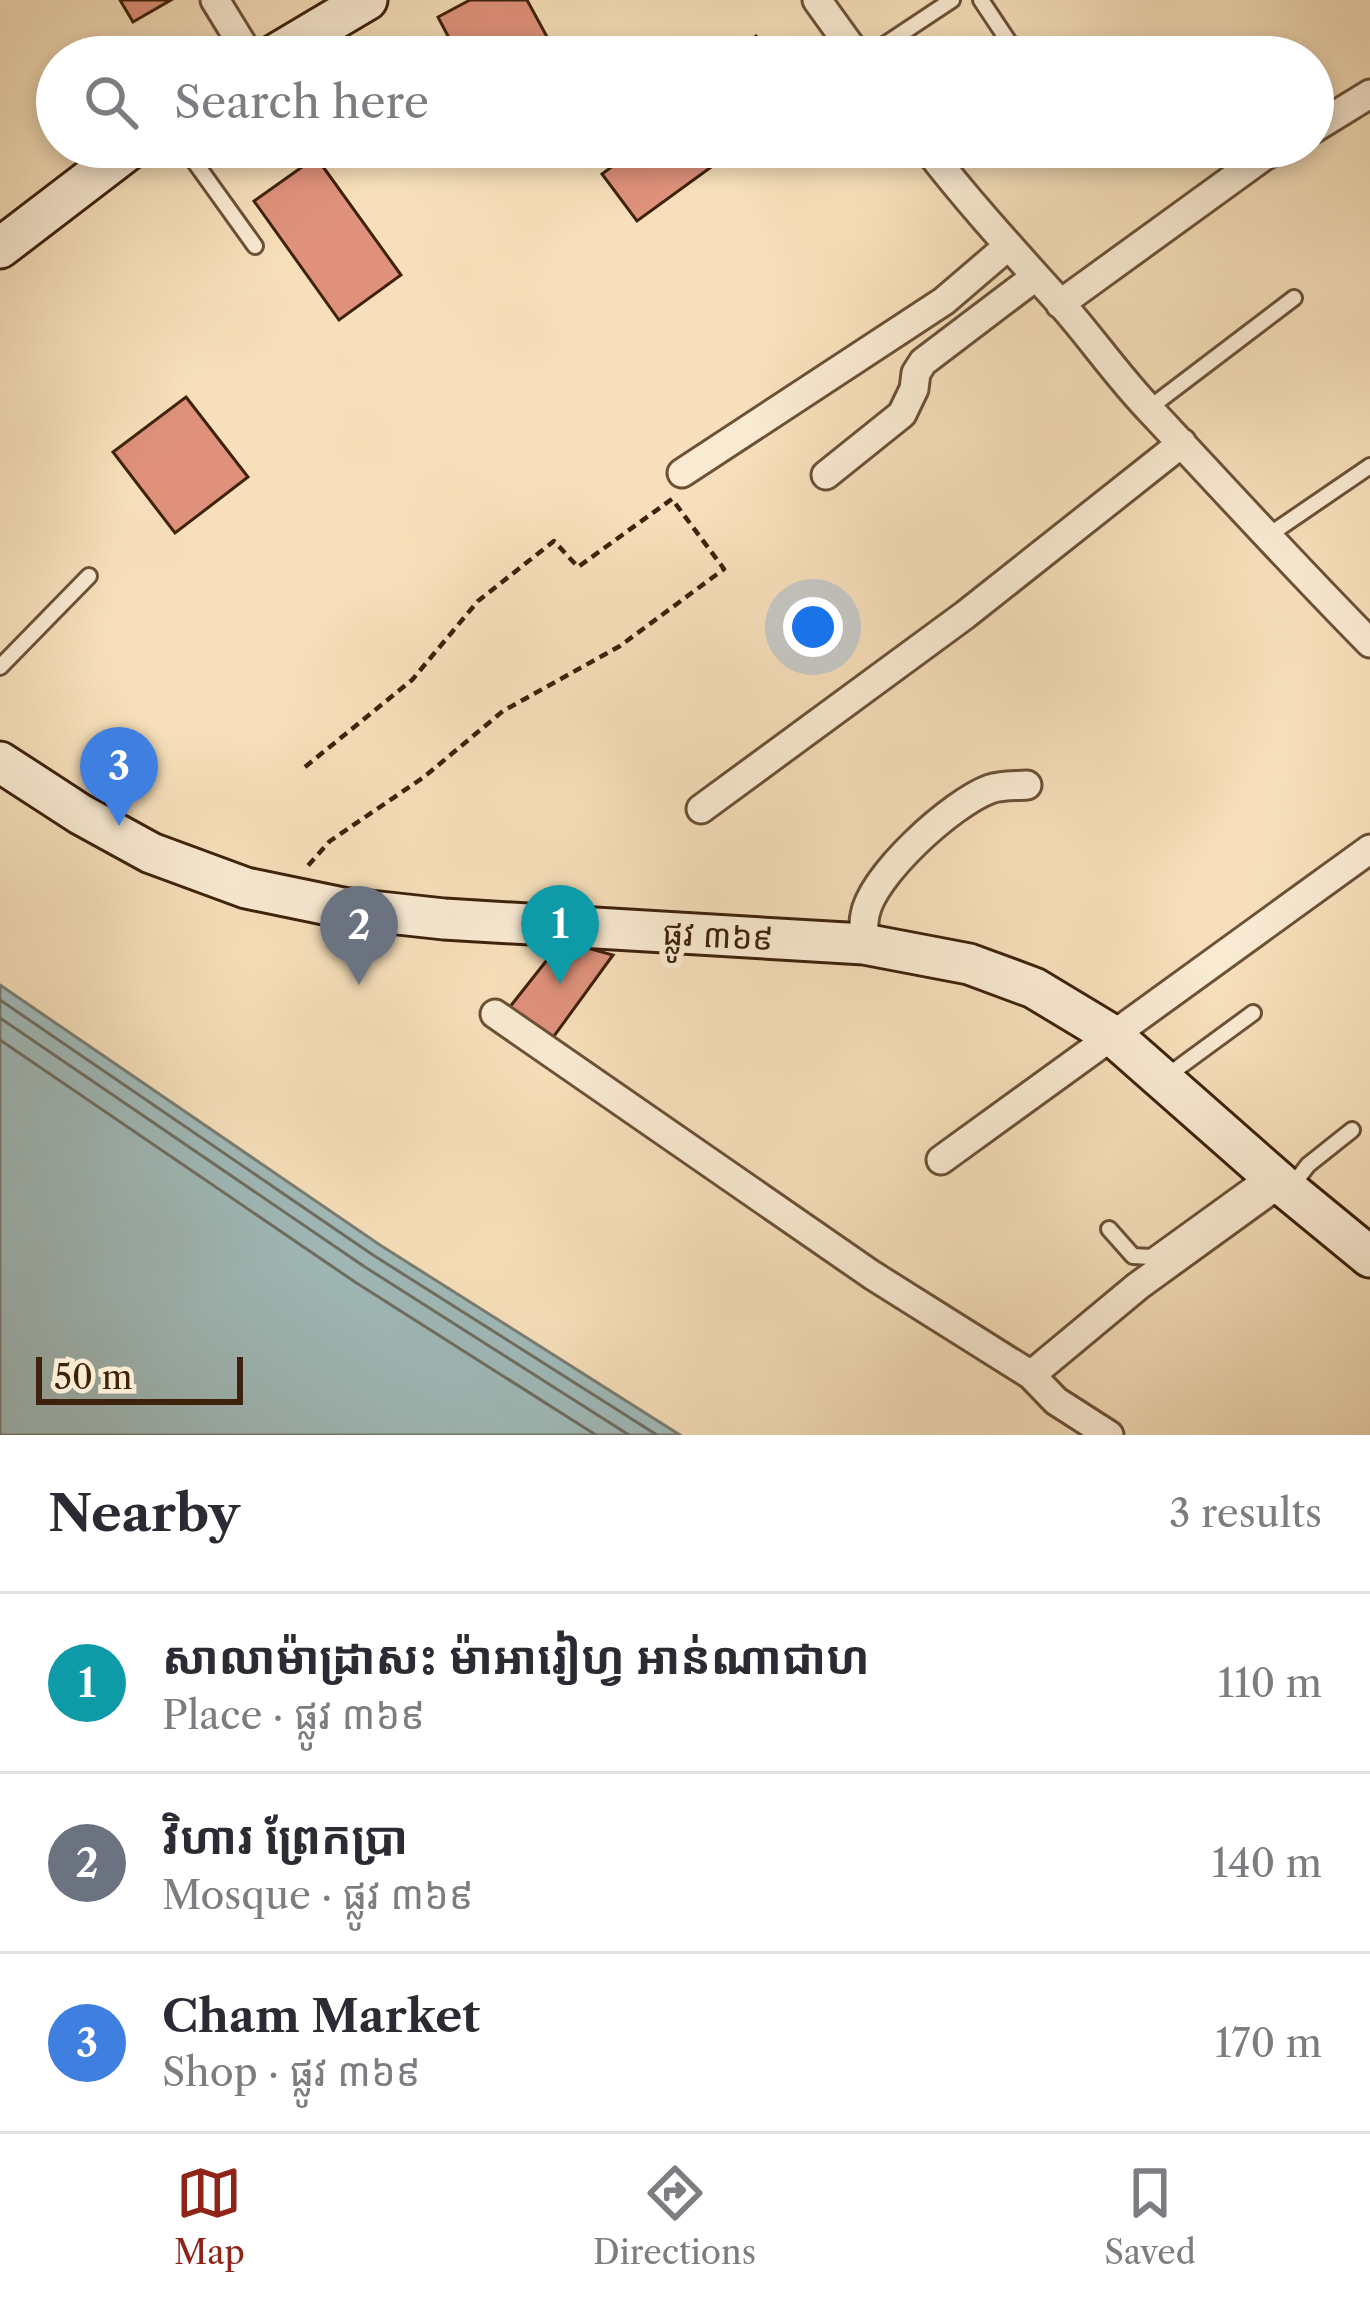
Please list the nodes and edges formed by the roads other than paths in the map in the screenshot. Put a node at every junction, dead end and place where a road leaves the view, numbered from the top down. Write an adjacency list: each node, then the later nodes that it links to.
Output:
1 (215, 0): 6 (street)
2 (367, 0): 7 (main road)
3 (817, 0): 8 (street)
4 (952, 0): 9 (lane)
5 (981, 0): 10 (lane)
6 (237, 36)
7 (306, 36)
8 (845, 36)
9 (895, 36)
10 (1005, 36)
11 (1370, 94): 12 (street)
12 (1334, 116)
13 (105, 168): 19 (main road)
14 (199, 168): 17 (lane)
15 (943, 168): 18 (street)
16 (1247, 168): 22 (street)
17 (255, 246)
18 (1007, 247): 20 (street); 26 (street)
19 (0, 248)
20 (1035, 277): 22 (street); 27 (street)
21 (1294, 298): 23 (lane)
22 (1060, 304): 23 (street)
23 (1148, 409): 24 (street)
24 (1182, 442): 28 (street); 34 (street)
25 (1370, 466): 28 (lane)
26 (682, 473)
27 (826, 475)
28 (1266, 537): 30 (street)
29 (89, 576): 31 (lane)
30 (1364, 625)
31 (0, 667)
32 (0, 762): 36 (main road, ផ្លូវ ៣៦៩)
33 (1027, 785): 36 (street)
34 (701, 808)
35 (1370, 849): 39 (street)
36 (864, 944): 39 (main road, ផ្លូវ ៣៦៩)
37 (1253, 1013): 40 (lane)
38 (495, 1014): 46 (street)
39 (1112, 1035): 40 (main road, ផ្លូវ ៣៦៩); 42 (street)
40 (1163, 1079): 43 (main road, ផ្លូវ ៣៦៩)
41 (1352, 1130): 43 (lane)
42 (941, 1160)
43 (1279, 1182): 44 (lane); 45 (main road, ផ្លូវ ៣៦៩); 46 (street)
44 (1109, 1229)
45 (1370, 1257)
46 (1031, 1376): 47 (street)
47 (1109, 1435)

